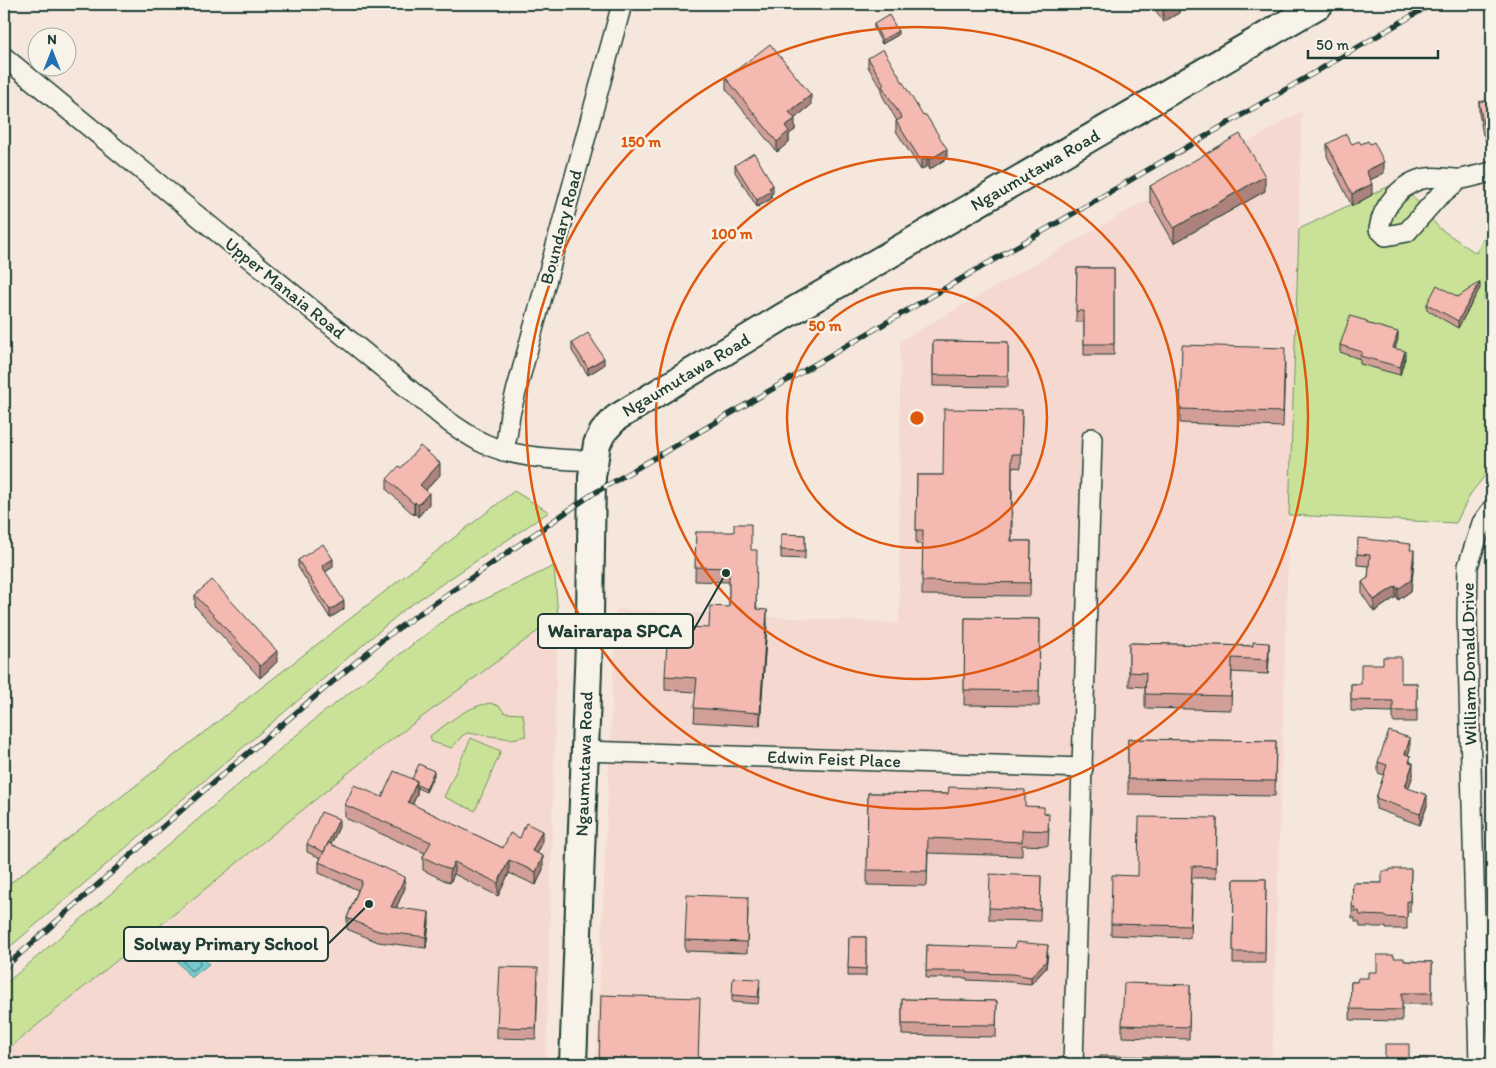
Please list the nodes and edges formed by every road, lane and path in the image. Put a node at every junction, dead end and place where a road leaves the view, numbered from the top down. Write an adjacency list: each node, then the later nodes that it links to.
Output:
1 (622, 4): 7 (street, Boundary Road)
2 (1320, 4): 8 (main road, Ngaumutawa Road)
3 (4, 57): 7 (street, Upper Manaia Road)
4 (1492, 172): 5 (street)
5 (1460, 179)
6 (1092, 438): 11 (street)
7 (503, 450): 8 (street, Upper Manaia Road)
8 (593, 461): 10 (main road, Ngaumutawa Road)
9 (1492, 509): 14 (street, William Donald Drive)
10 (585, 751): 11 (street, Edwin Feist Place); 12 (main road, Ngaumutawa Road)
11 (1083, 768): 13 (street)
12 (573, 1064)
13 (1073, 1064)
14 (1479, 1064)

